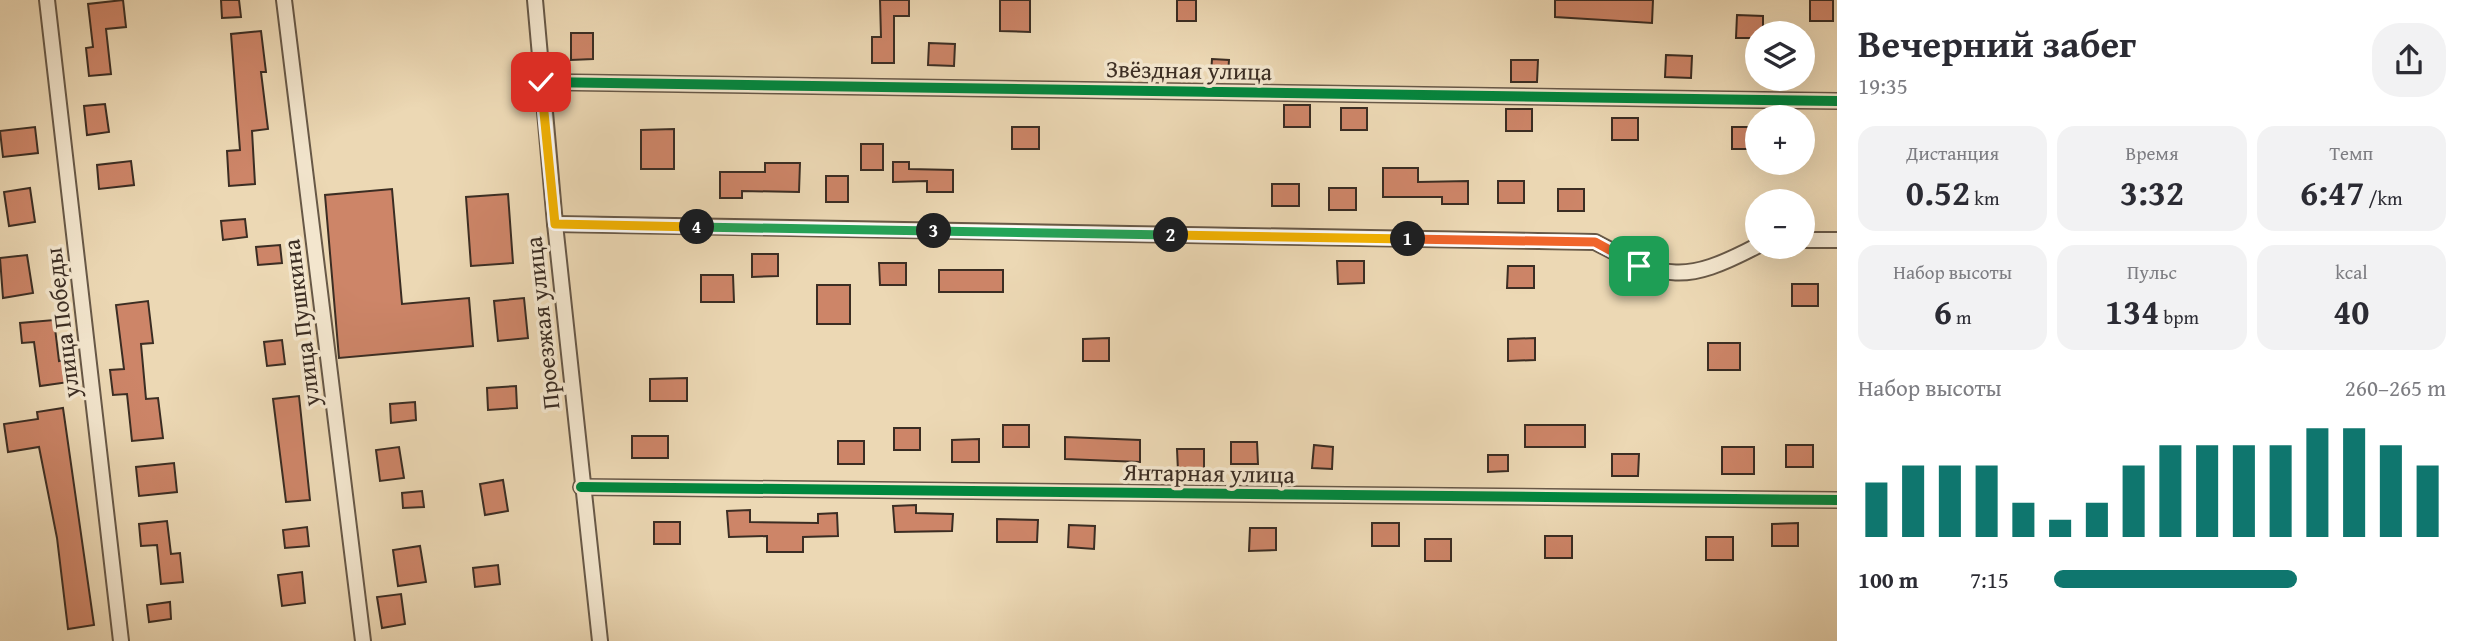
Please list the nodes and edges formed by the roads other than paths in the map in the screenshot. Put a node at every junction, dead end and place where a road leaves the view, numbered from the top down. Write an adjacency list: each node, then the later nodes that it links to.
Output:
1 (47, 0): 12 (street, улица Победы)
2 (284, 0): 13 (street, улица Пушкина)
3 (536, 0): 4 (street, Проезжая улица)
4 (541, 82): 5 (street, Звёздная улица); 6 (street, Проезжая улица)
5 (1837, 100)
6 (555, 224): 9 (street); 10 (street, Проезжая улица)
7 (1815, 240): 8 (street)
8 (1837, 240)
9 (1745, 252)
10 (581, 487): 11 (street, Янтарная улица); 14 (street, Проезжая улица)
11 (1837, 500)
12 (121, 641)
13 (363, 641)
14 (600, 641)

